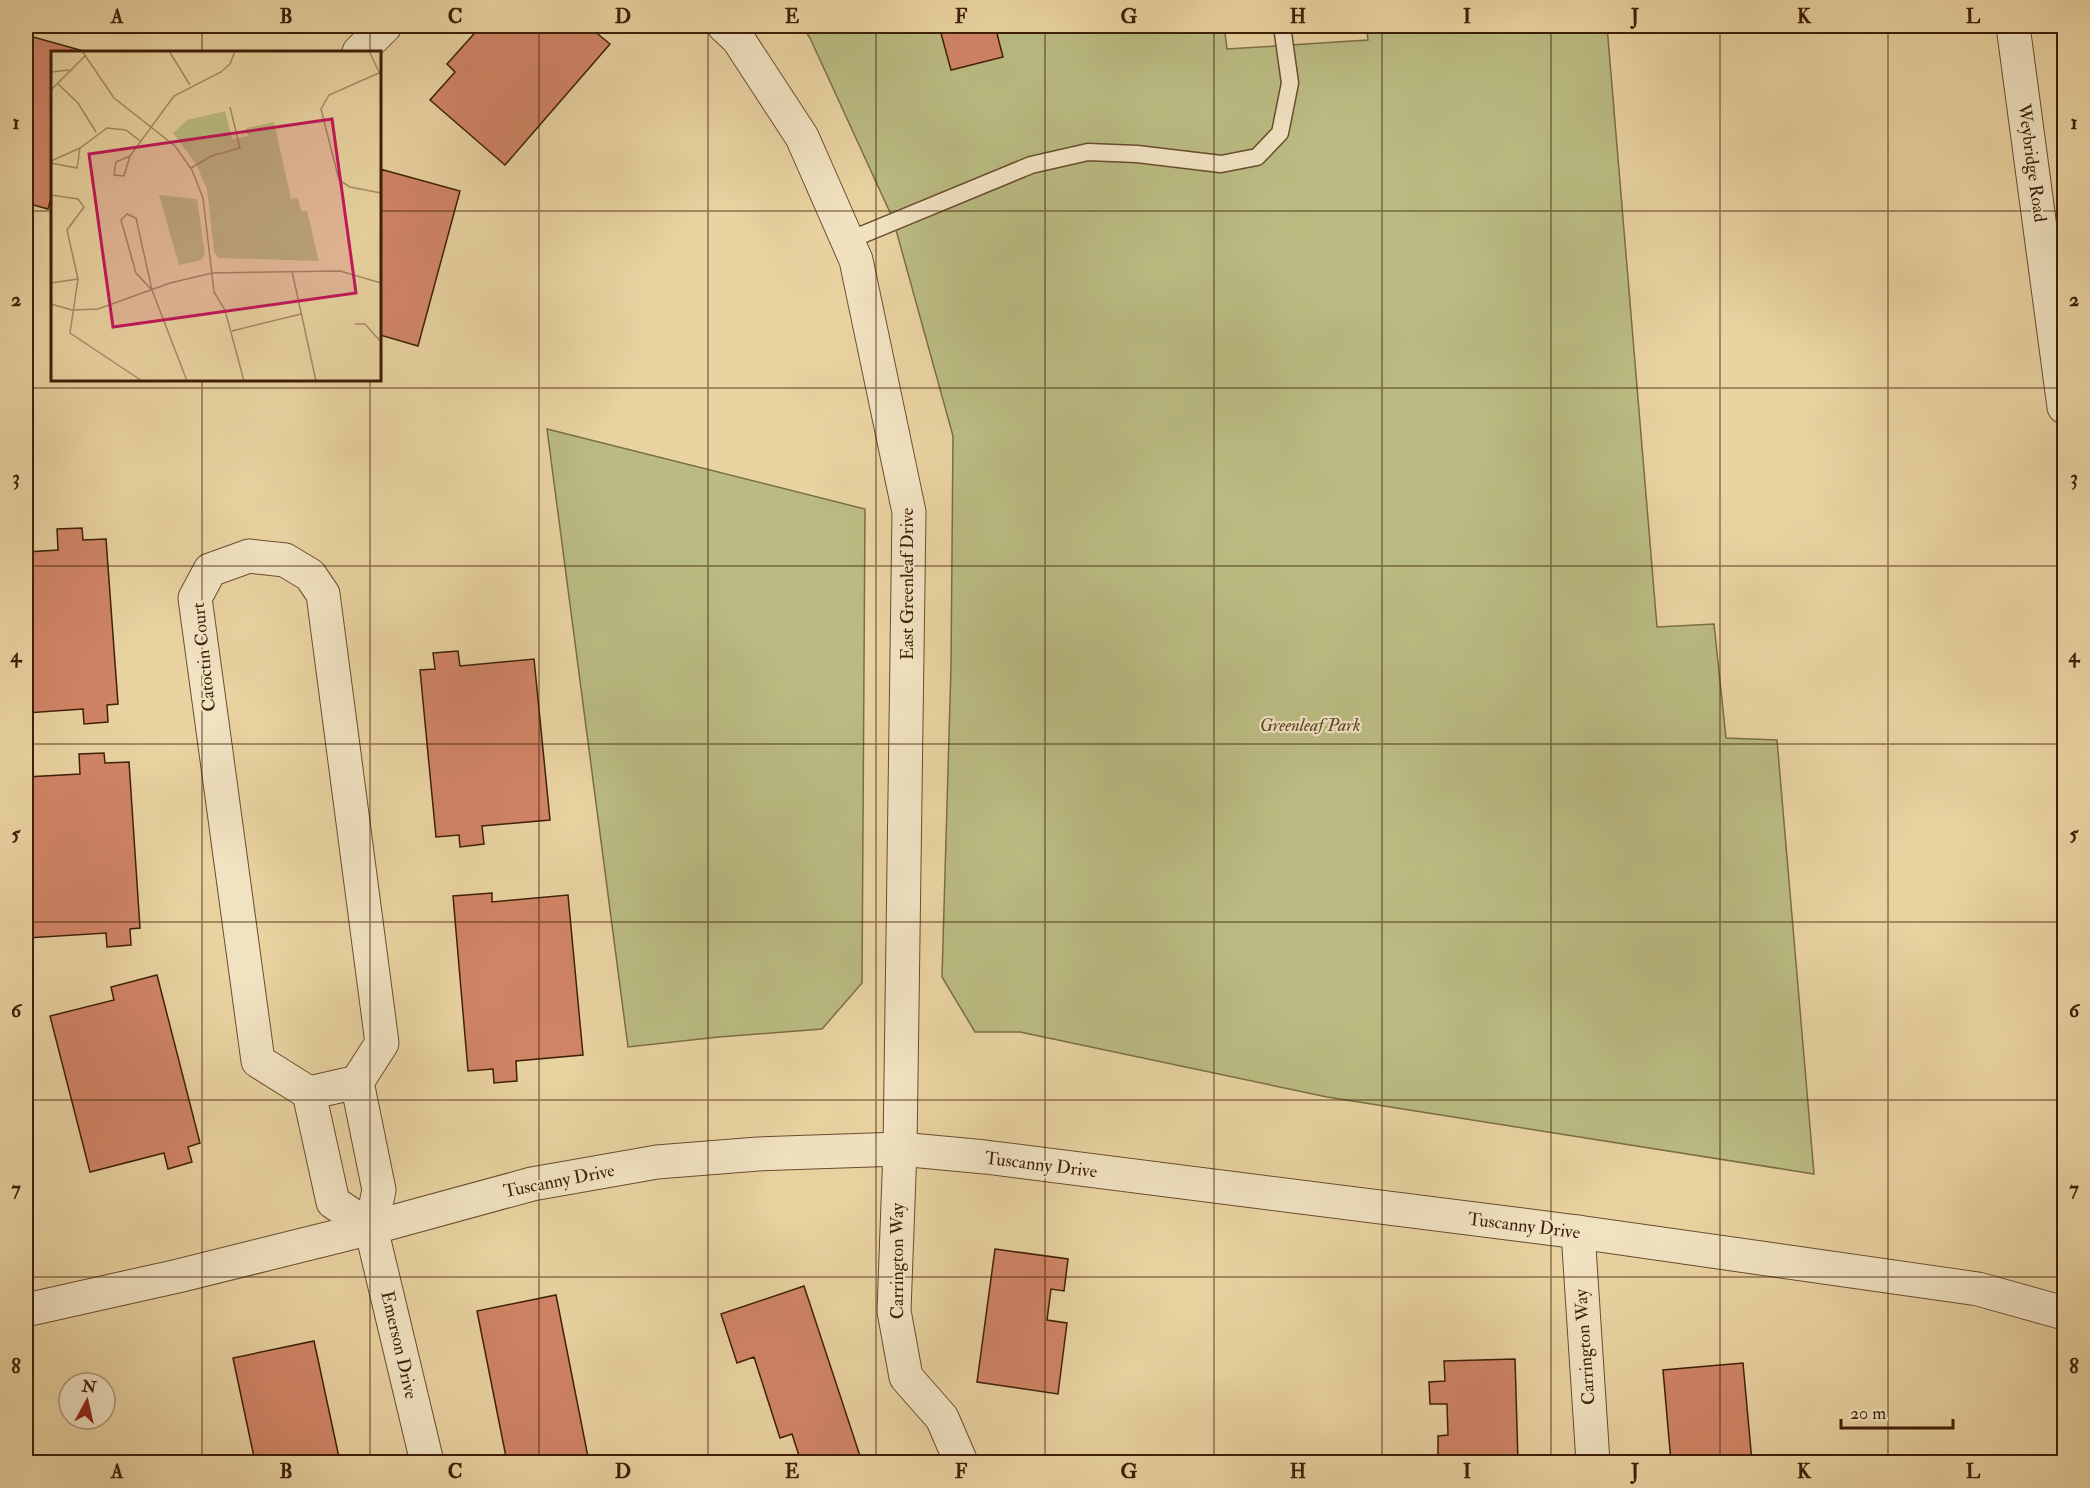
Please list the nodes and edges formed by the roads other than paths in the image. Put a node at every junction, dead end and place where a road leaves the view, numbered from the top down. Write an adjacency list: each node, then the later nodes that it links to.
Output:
1 (385, 26): 5 (street)
2 (724, 26): 6 (street, East Greenleaf Drive)
3 (1282, 26): 6 (lane)
4 (2013, 26): 7 (street, Weybridge Road)
5 (360, 51)
6 (847, 241): 10 (street, East Greenleaf Drive)
7 (2064, 407)
8 (357, 1082): 9 (street); 9 (street, Catoctin Court); 11 (street)
9 (309, 1093): 11 (street)
10 (900, 1149): 11 (street, Tuscanny Drive); 12 (street, Tuscanny Drive); 16 (street, Carrington Way)
11 (371, 1228): 13 (street, Tuscanny Drive); 15 (street, Emerson Drive)
12 (1578, 1232): 14 (street, Tuscanny Drive); 17 (street, Carrington Way)
13 (26, 1310)
14 (2064, 1313)
15 (427, 1462)
16 (961, 1462)
17 (1593, 1462)

